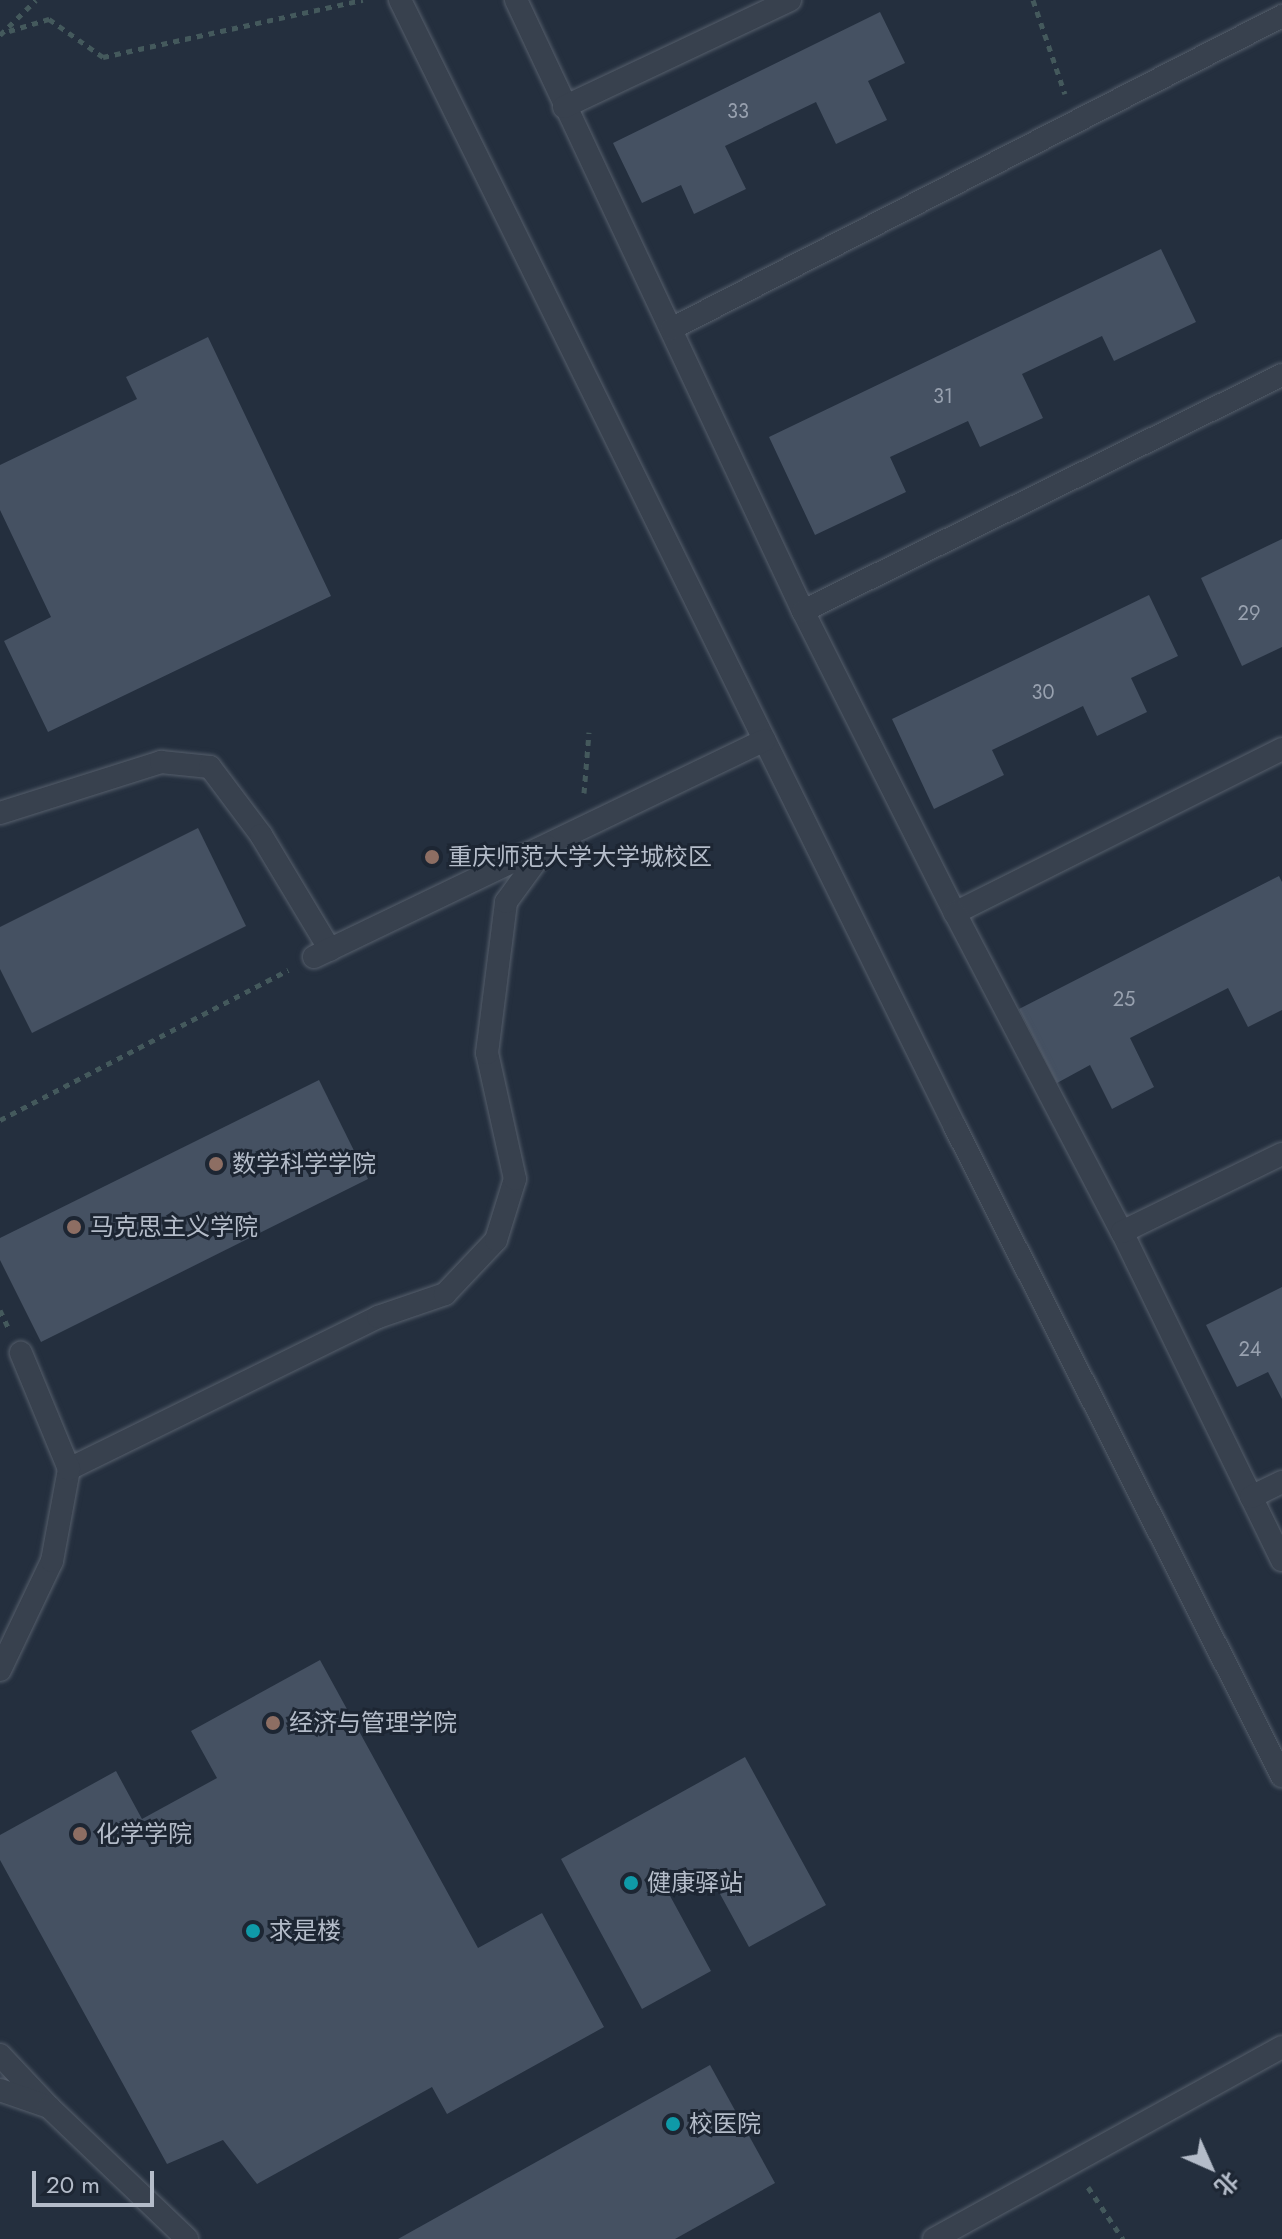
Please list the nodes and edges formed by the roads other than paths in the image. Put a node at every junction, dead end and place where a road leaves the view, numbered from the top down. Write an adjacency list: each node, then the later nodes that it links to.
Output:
1 (400, 0): 9 (lane)
2 (516, 0): 5 (lane)
3 (790, 0): 5 (lane)
4 (1282, 16): 6 (lane)
5 (564, 107): 6 (lane)
6 (671, 329): 8 (lane)
7 (1282, 375): 8 (lane)
8 (803, 611): 13 (lane)
9 (764, 740): 12 (lane); 22 (lane)
10 (1282, 749): 13 (lane)
11 (0, 813): 12 (lane)
12 (547, 846): 17 (lane)
13 (955, 913): 15 (lane)
14 (1282, 1154): 15 (lane)
15 (1122, 1232): 19 (lane)
16 (21, 1353): 17 (lane)
17 (69, 1469): 21 (lane)
18 (1282, 1482): 19 (lane)
19 (1251, 1497): 20 (lane)
20 (1282, 1560)
21 (0, 1670)
22 (1282, 1776)
23 (1282, 2047): 28 (lane)
24 (0, 2055): 26 (lane)
25 (0, 2090): 26 (lane)
26 (49, 2107): 27 (lane)
27 (187, 2239)
28 (934, 2239)

